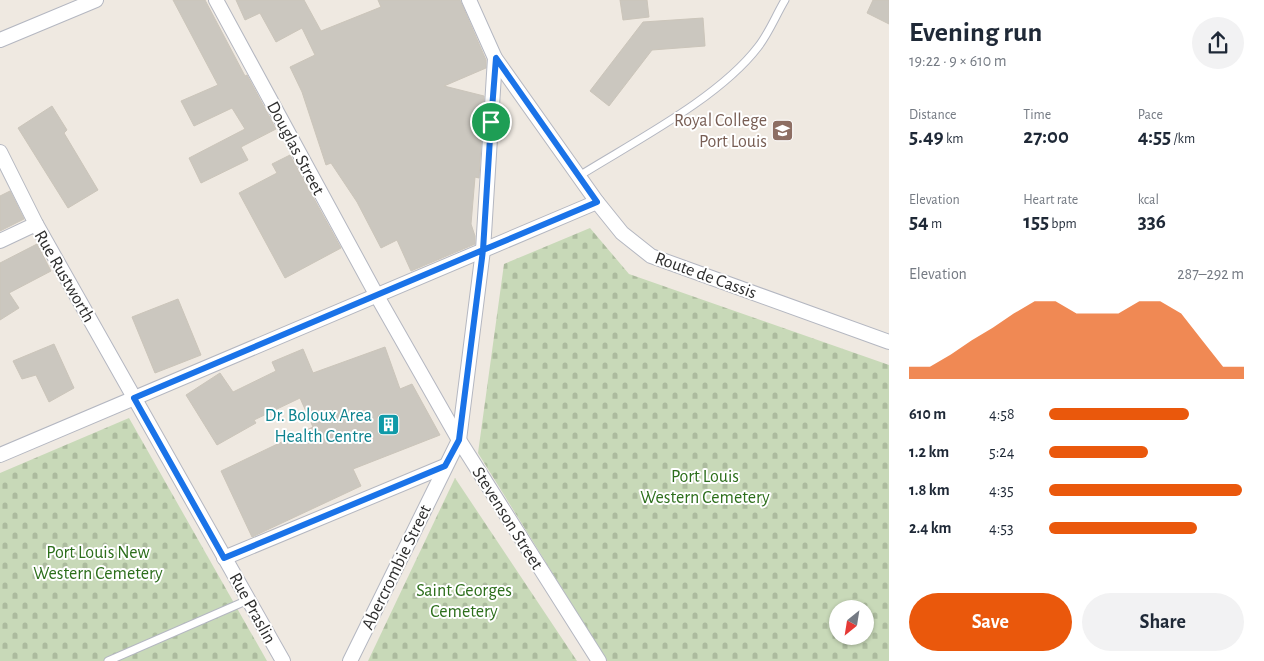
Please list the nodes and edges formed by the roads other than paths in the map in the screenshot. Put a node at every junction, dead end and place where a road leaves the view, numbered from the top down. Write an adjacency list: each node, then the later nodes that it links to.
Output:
1 (96, 0): 5 (street)
2 (216, 0): 13 (street, Douglas Street)
3 (469, 0): 6 (street, Route de Cassis)
4 (785, 0): 8 (lane)
5 (0, 40)
6 (496, 58): 8 (street, Route de Cassis); 12 (street, Abercrombie Street)
7 (0, 152): 10 (street, Rue Rustworth)
8 (580, 176): 9 (street, Route de Cassis)
9 (597, 202): 12 (street); 14 (street, Route de Cassis)
10 (36, 224): 11 (street); 15 (street, Rue Rustworth)
11 (0, 241)
12 (483, 250): 13 (street); 16 (street, Abercrombie Street)
13 (376, 296): 15 (street); 16 (street, Stevenson Street)
14 (889, 342)
15 (134, 398): 17 (street); 19 (street, Rue Praslin)
16 (459, 440): 18 (street, Abercrombie Street); 24 (street, Stevenson Street)
17 (0, 456)
18 (445, 466): 19 (street); 23 (street, Abercrombie Street)
19 (224, 558): 20 (street, Rue Praslin)
20 (248, 600): 21 (lane); 22 (street, Rue Praslin)
21 (108, 661)
22 (283, 661)
23 (350, 661)
24 (599, 661)

